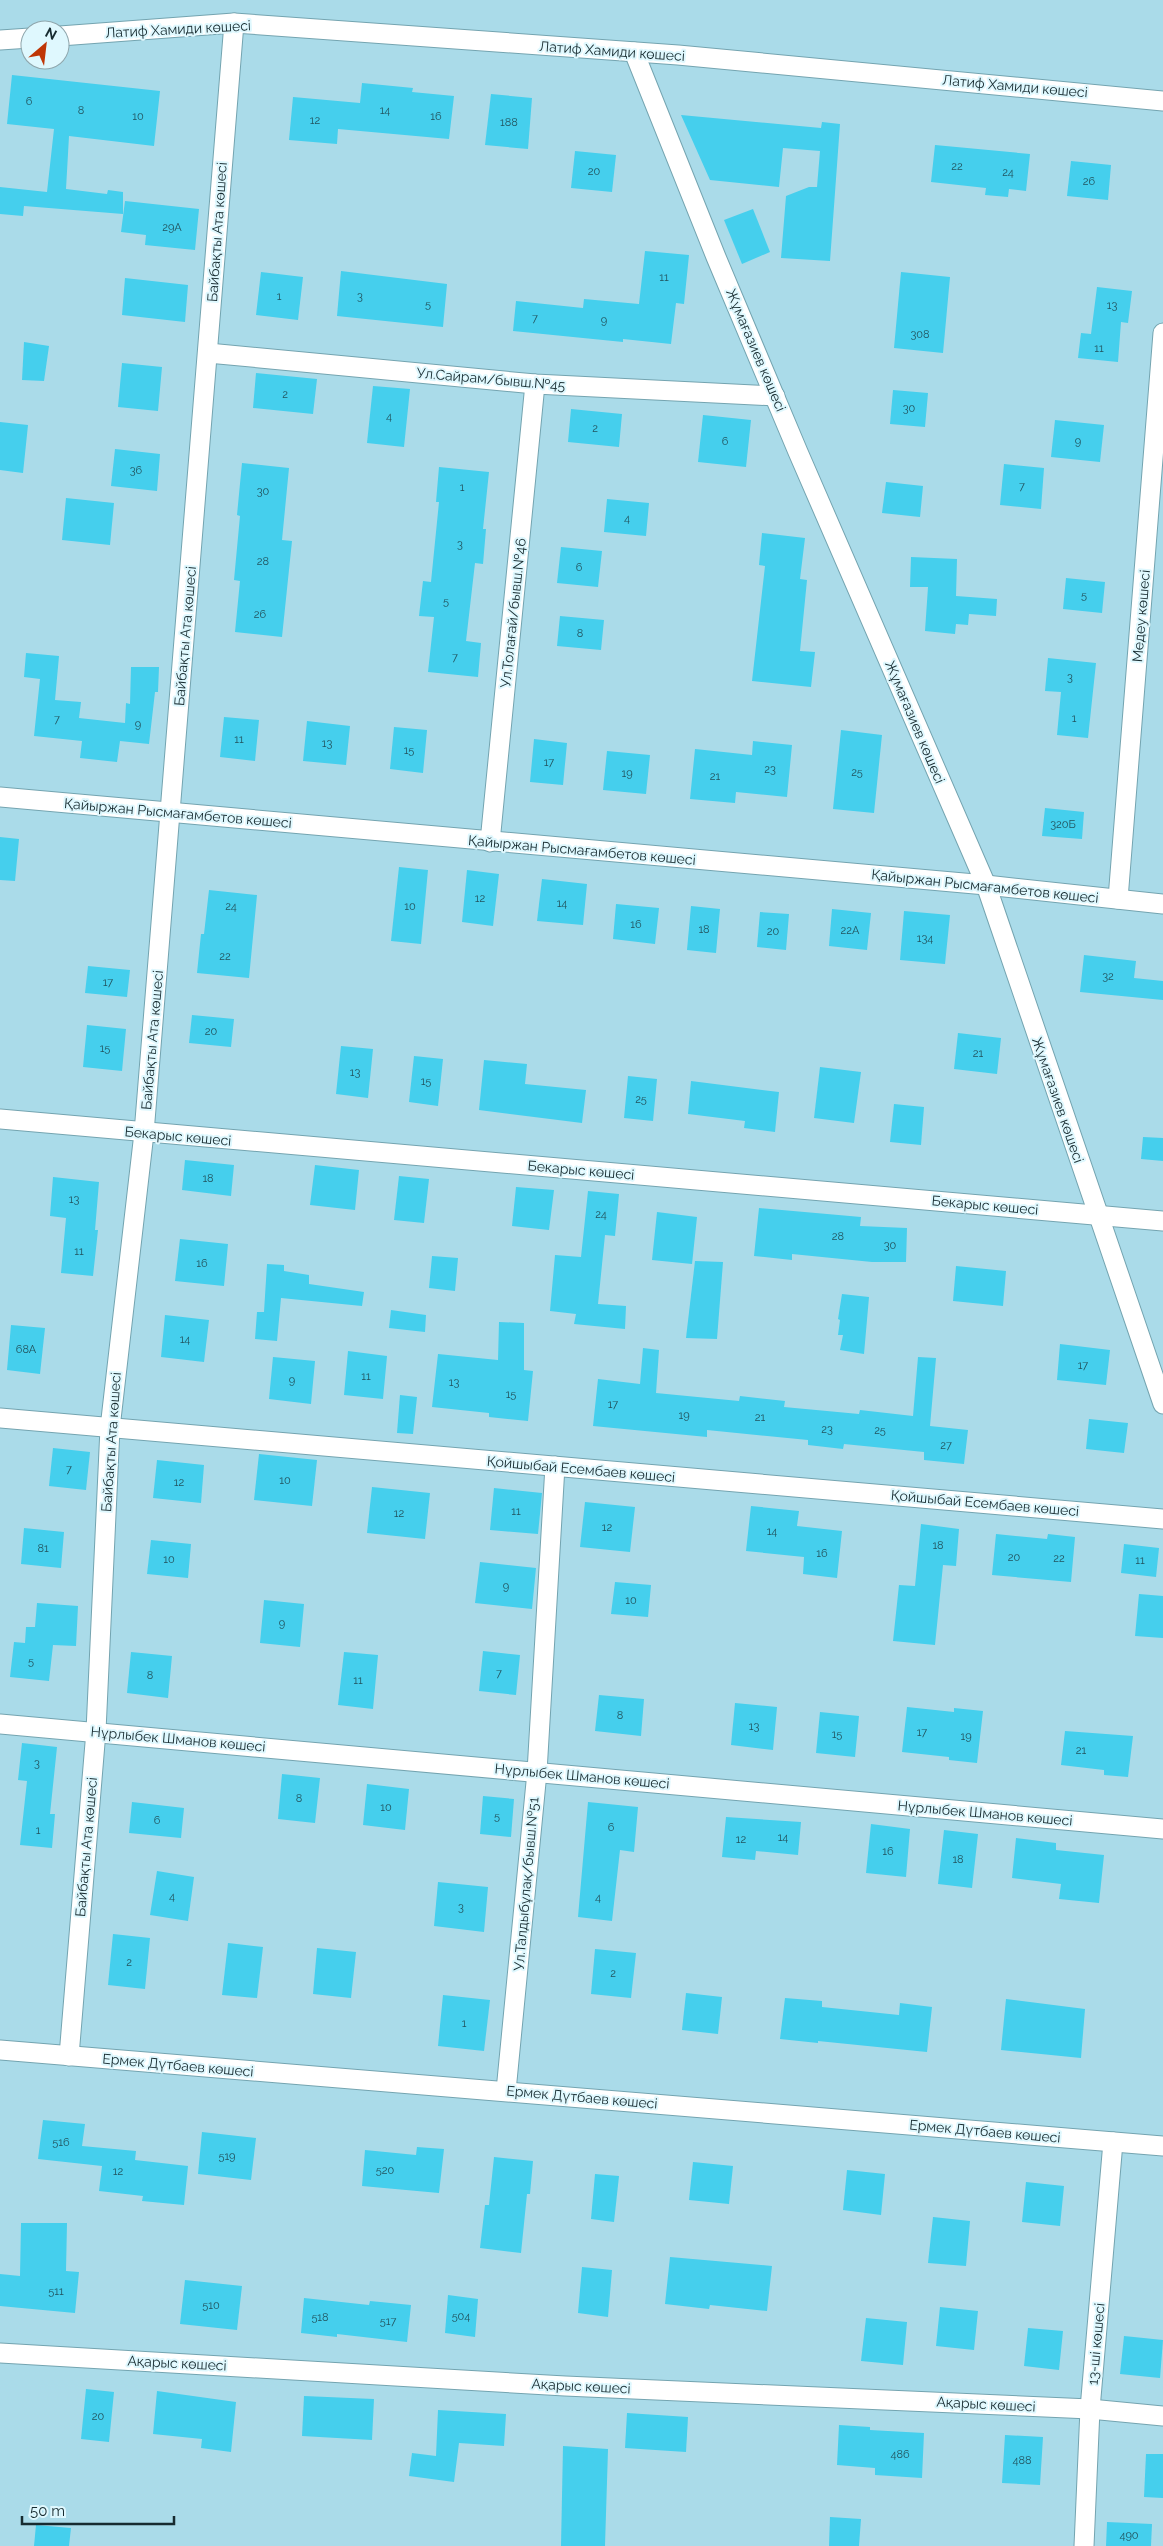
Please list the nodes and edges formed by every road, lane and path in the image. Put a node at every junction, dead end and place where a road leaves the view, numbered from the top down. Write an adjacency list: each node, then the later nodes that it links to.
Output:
1 (234, 23): 2 (street, Латиф Хамиди көшесі); 5 (street, Латиф Хамиди көшесі); 8 (street, Байбақты Ата көшесі)
2 (70, 35)
3 (20, 39): 4 (street)
4 (0, 40)
5 (634, 52): 6 (street, Латиф Хамиди көшесі); 10 (street, Жұмағазиев көшесі)
6 (1163, 100)
7 (1163, 333): 15 (street, Медеу көшесі)
8 (208, 353): 9 (street, Ул.Сайрам/бывш.№45); 12 (street, Байбақты Ата көшесі)
9 (535, 384): 10 (street, Ул.Сайрам/бывш.№45); 13 (street, Ул.Толағай/бывш.№46)
10 (775, 396): 14 (street, Жұмағазиев көшесі)
11 (0, 797): 12 (street, Қайыржан Рысмағамбетов көшесі)
12 (170, 813): 13 (street, Қайыржан Рысмағамбетов көшесі); 18 (street, Байбақты Ата көшесі)
13 (490, 842): 14 (street, Қайыржан Рысмағамбетов көшесі)
14 (986, 884): 15 (street, Қайыржан Рысмағамбетов көшесі); 19 (street, Жұмағазиев көшесі)
15 (1118, 900): 16 (street, Қайыржан Рысмағамбетов көшесі)
16 (1163, 904)
17 (0, 1119): 18 (street, Бекарыс көшесі)
18 (144, 1133): 19 (street, Бекарыс көшесі); 23 (street, Байбақты Ата көшесі)
19 (1097, 1215): 20 (street, Бекарыс көшесі); 21 (street, Жұмағазиев көшесі)
20 (1163, 1221)
21 (1163, 1404)
22 (0, 1418): 23 (street, Қойшыбай Есембаев көшесі)
23 (110, 1428): 24 (street, Қойшыбай Есембаев көшесі); 27 (street, Байбақты Ата көшесі)
24 (555, 1466): 25 (street, Қойшыбай Есембаев көшесі); 28 (street, Ул.Талдыбұлақ/бывш.№51)
25 (1163, 1519)
26 (0, 1724): 27 (street, Нұрлыбек Шманов көшесі)
27 (96, 1731): 28 (street, Нұрлыбек Шманов көшесі); 31 (street, Байбақты Ата көшесі)
28 (537, 1772): 29 (street, Нұрлыбек Шманов көшесі); 32 (street, Ул.Талдыбұлақ/бывш.№51)
29 (1163, 1829)
30 (0, 2050): 31 (street, Ермек Дүтбаев көшесi)
31 (69, 2056): 32 (street, Ермек Дүтбаев көшесi)
32 (506, 2091): 33 (street, Ермек Дүтбаев көшесi)
33 (1113, 2142): 34 (street, Ермек Дүтбаев көшесi); 36 (street, 13-ші көшесi)
34 (1163, 2146)
35 (0, 2353): 36 (street, Ақарыс көшесi)
36 (1090, 2409): 37 (street, Ақарыс көшесi); 38 (street, 13-ші көшесi)
37 (1163, 2416)
38 (1084, 2546)

